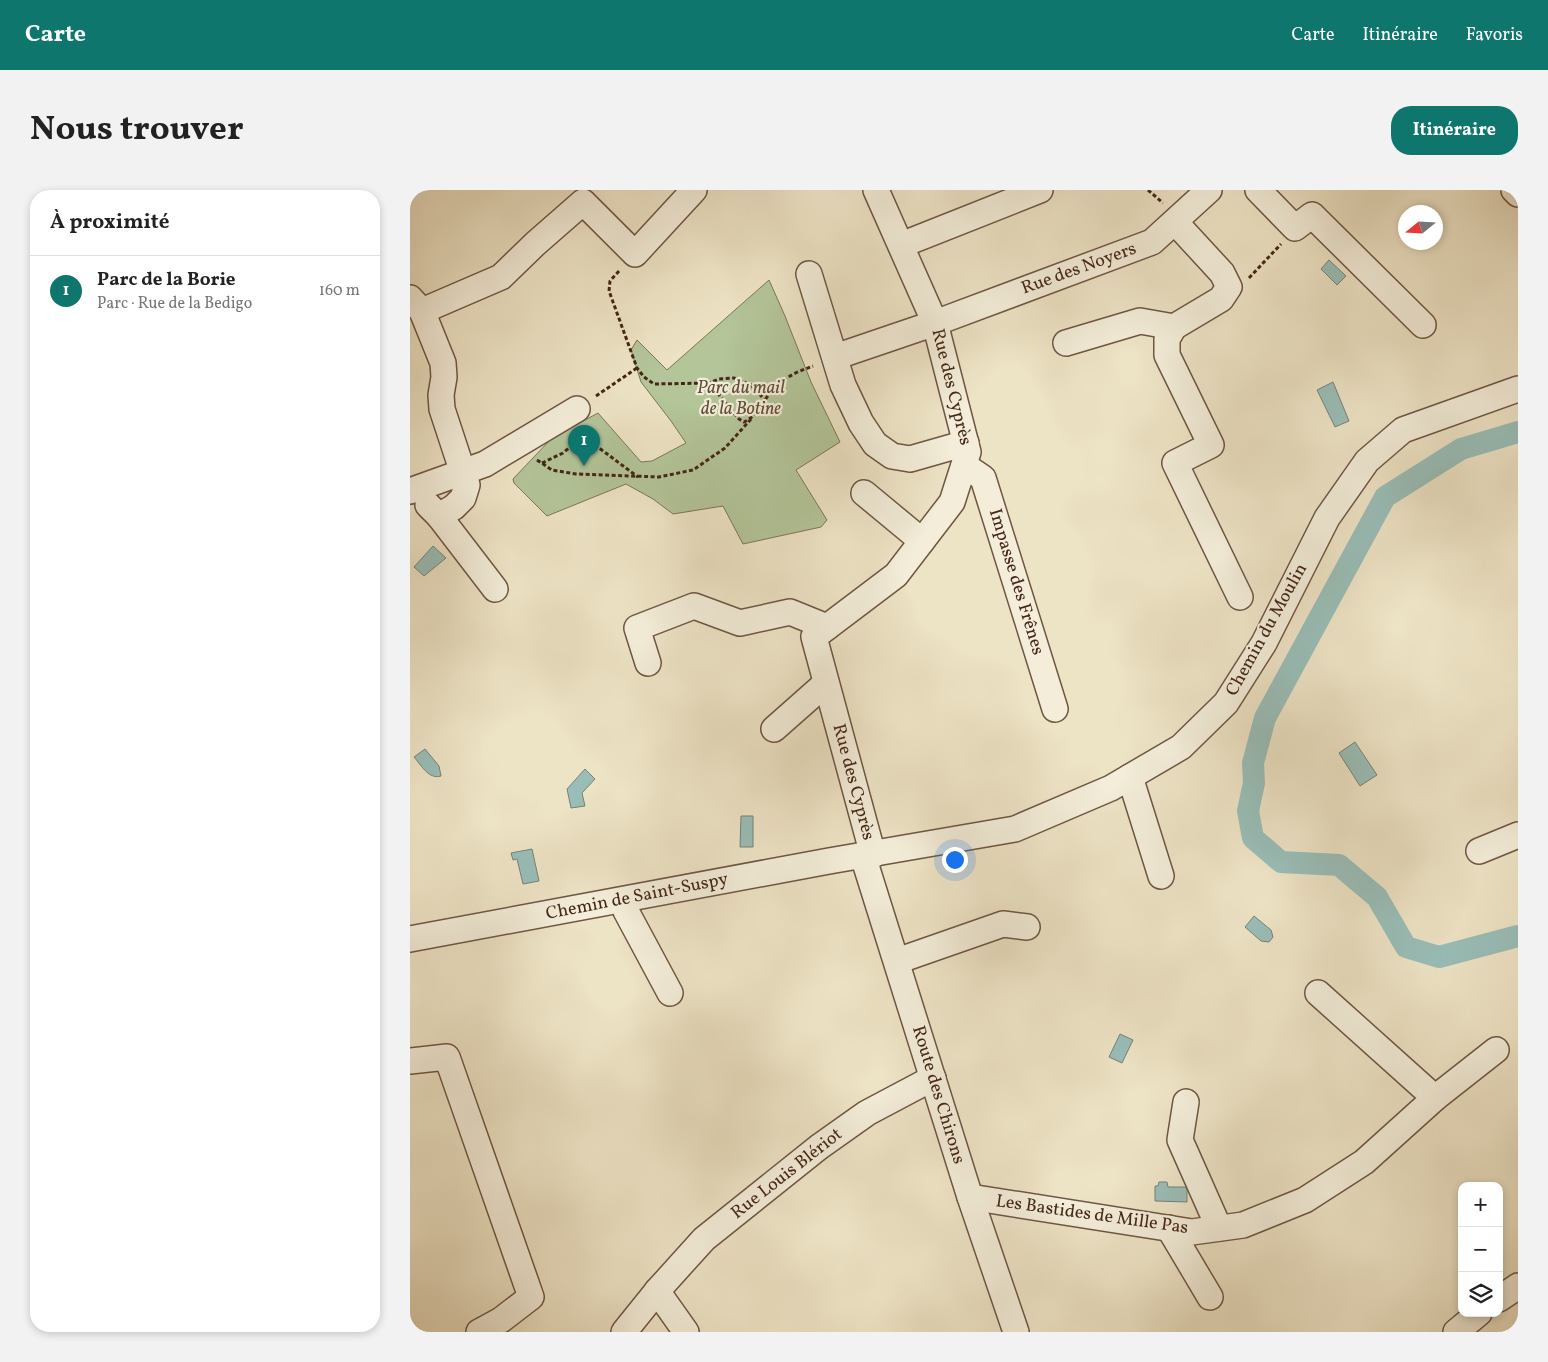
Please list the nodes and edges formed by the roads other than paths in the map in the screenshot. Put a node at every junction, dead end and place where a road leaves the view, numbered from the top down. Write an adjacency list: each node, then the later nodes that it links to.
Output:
1 (694, 190): 11 (street)
2 (876, 190): 9 (street, Rue des Cyprès)
3 (1040, 190): 9 (street)
4 (1209, 190): 8 (street, Rue des Noyers)
5 (1258, 190): 13 (street)
6 (1514, 190): 7 (street)
7 (1518, 194)
8 (1175, 222): 12 (street, Rue des Noyers); 14 (street)
9 (901, 245): 12 (street, Rue des Cyprès)
10 (810, 274): 16 (street)
11 (416, 305): 20 (street)
12 (935, 322): 16 (street, Rue des Noyers); 19 (street, Rue des Cyprès)
13 (1423, 324)
14 (1174, 326): 15 (street); 26 (street)
15 (1066, 343)
16 (834, 357): 19 (street)
17 (1518, 389): 32 (street, Chemin du Moulin)
18 (569, 414): 20 (street)
19 (965, 454): 24 (street, Rue des Cyprès); 30 (street, Impasse des Frênes)
20 (463, 472): 21 (street); 23 (street)
21 (412, 490): 23 (street)
22 (864, 492): 24 (street)
23 (439, 516): 25 (street)
24 (922, 540): 27 (street, Rue des Cyprès)
25 (495, 589)
26 (1240, 597)
27 (827, 627): 28 (street); 29 (street, Rue des Cyprès)
28 (648, 663)
29 (826, 683): 31 (street); 35 (street, Rue des Cyprès)
30 (1055, 709)
31 (774, 729)
32 (1130, 777): 35 (street, Chemin du Moulin); 36 (street)
33 (1518, 835): 34 (street)
34 (1478, 851)
35 (868, 856): 37 (street, Chemin de Saint-Suspy); 40 (street, Route des Chirons)
36 (1161, 876)
37 (624, 900): 39 (street, Chemin de Saint-Suspy); 41 (street)
38 (1027, 926): 40 (street)
39 (410, 939)
40 (897, 961): 45 (street, Route des Chirons)
41 (670, 993)
42 (1318, 993): 46 (street)
43 (1496, 1050): 46 (street, Les Bastides de Mille Pas)
44 (410, 1060): 56 (street)
45 (933, 1078): 48 (street, Route des Chirons); 52 (street, Rue Louis Blériot)
46 (1435, 1098): 50 (street, Les Bastides de Mille Pas)
47 (1186, 1102): 50 (street)
48 (970, 1197): 49 (street, Les Bastides de Mille Pas); 59 (street, Route des Chirons)
49 (1169, 1228): 50 (street, Les Bastides de Mille Pas); 54 (street)
50 (1219, 1228)
51 (1518, 1286): 53 (street)
52 (657, 1291): 57 (street, Rue Louis Blériot); 58 (street)
53 (1503, 1296)
54 (1210, 1297)
55 (1474, 1317): 60 (street)
56 (479, 1332)
57 (624, 1332)
58 (686, 1332)
59 (1016, 1332)
60 (1456, 1332)

